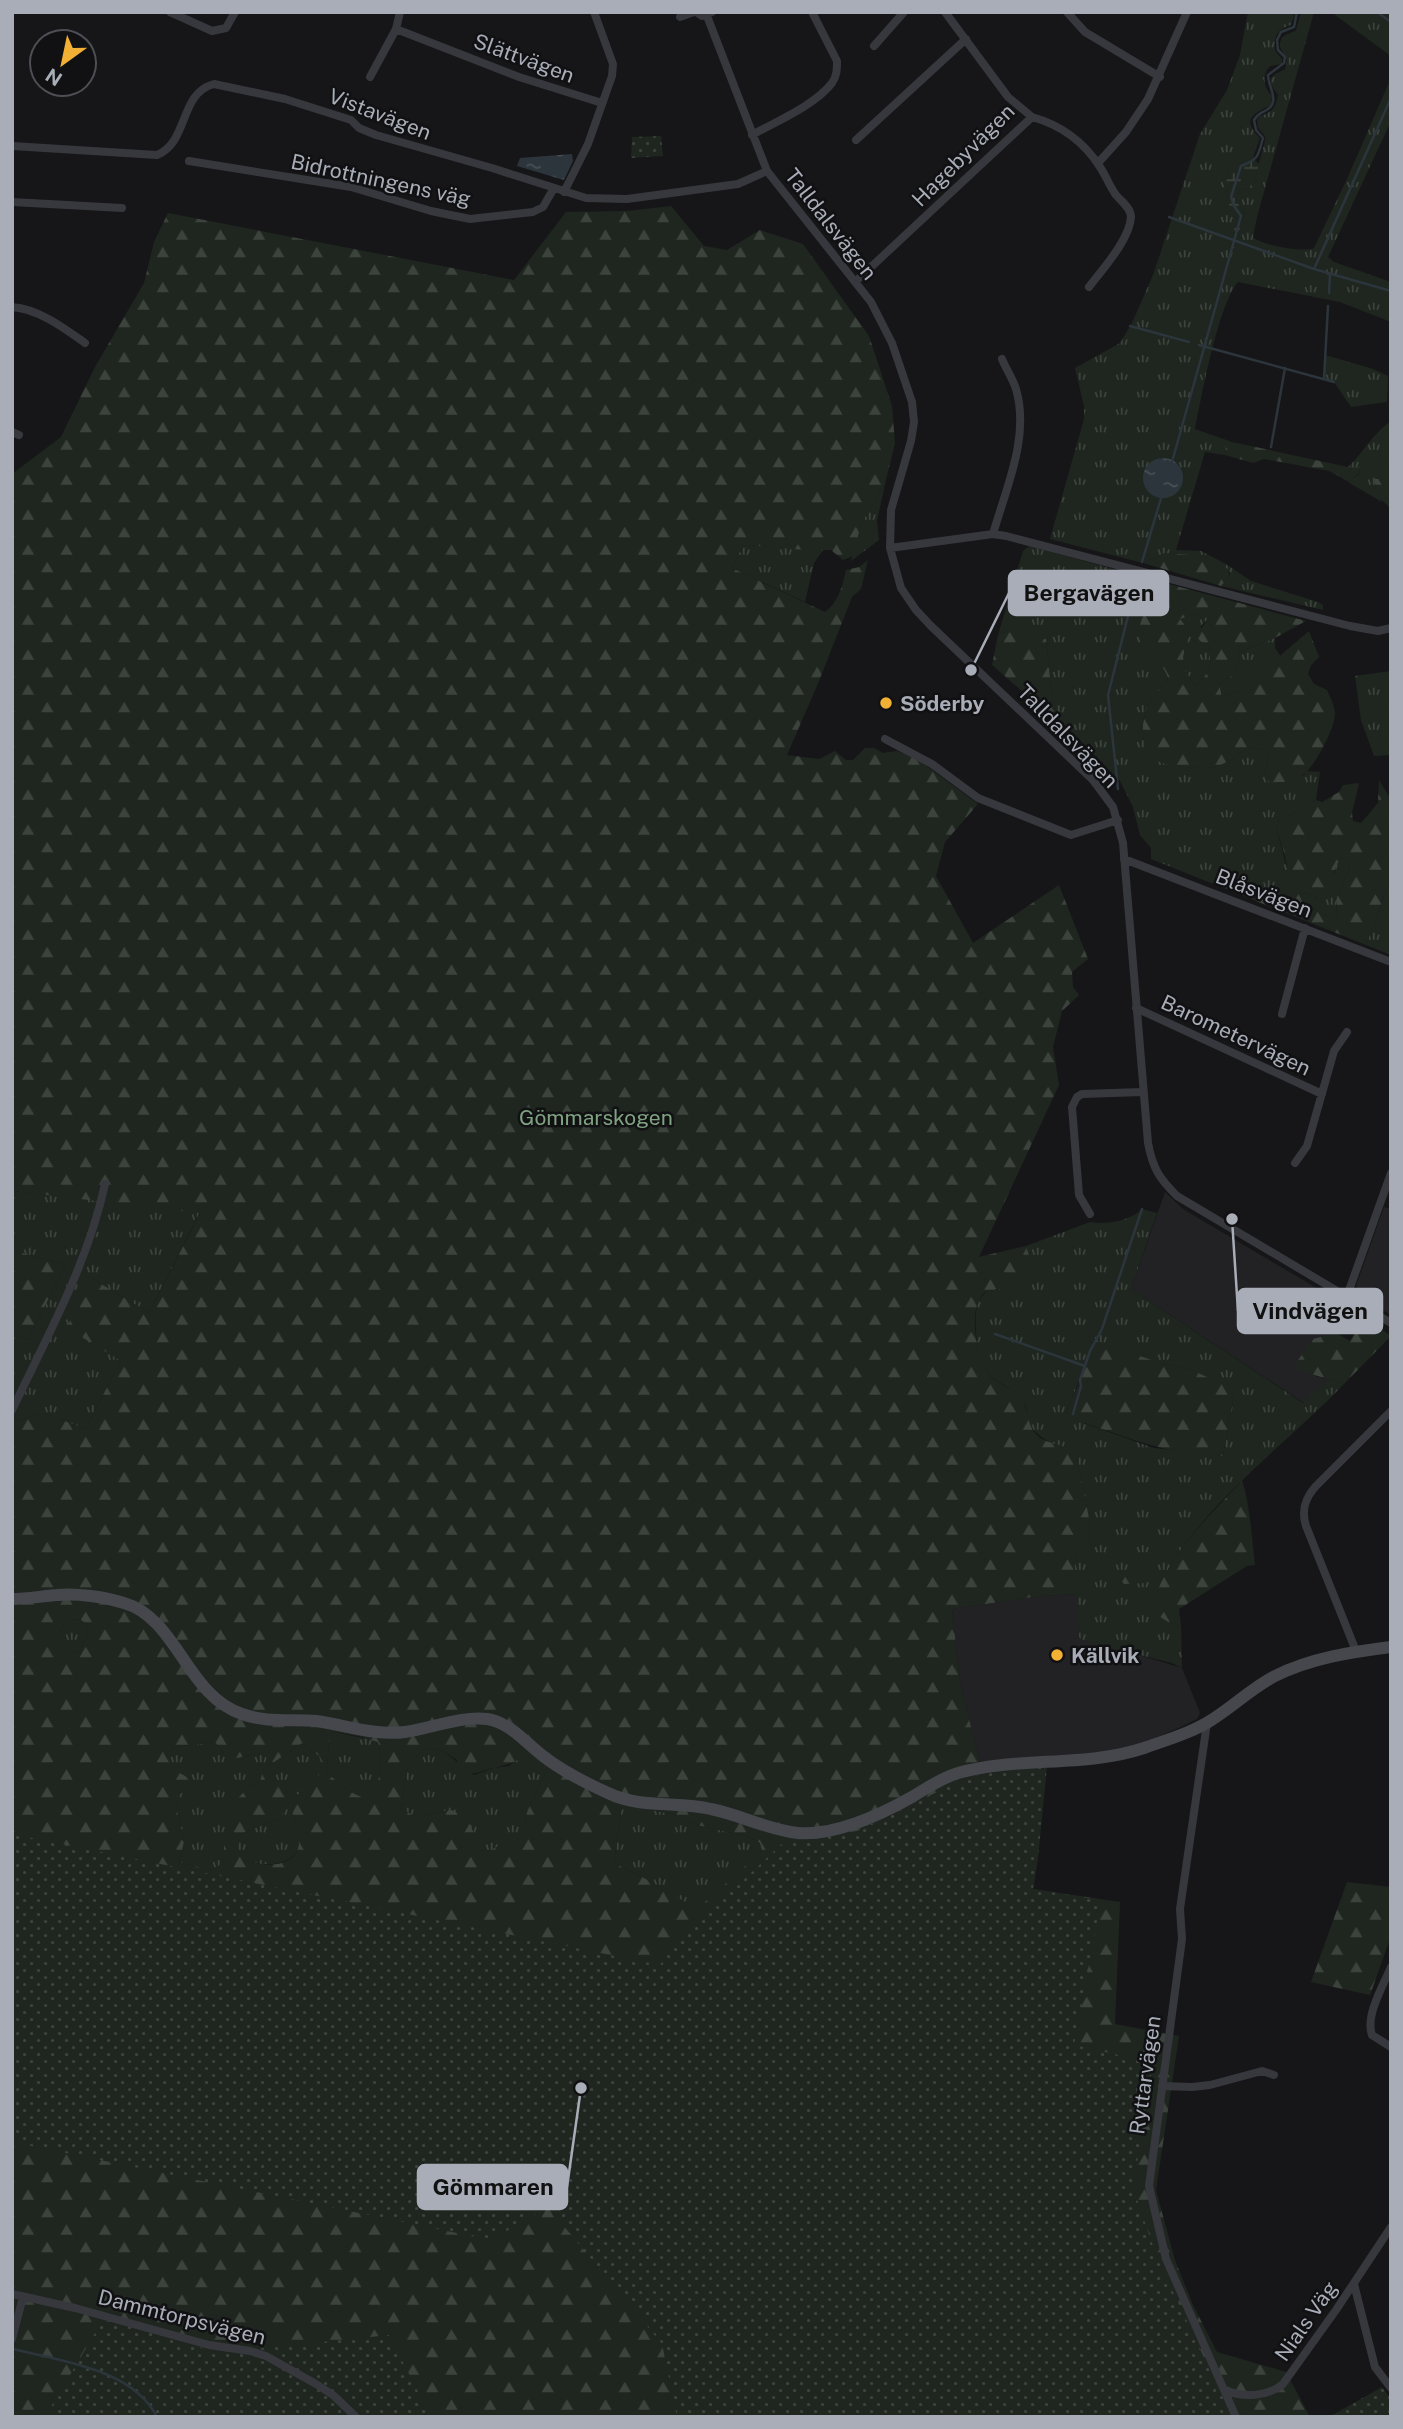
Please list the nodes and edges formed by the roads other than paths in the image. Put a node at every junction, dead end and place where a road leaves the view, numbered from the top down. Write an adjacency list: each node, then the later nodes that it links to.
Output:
1 (170, 12): 2 (street)
2 (235, 12)
3 (400, 12): 13 (street)
4 (594, 12): 18 (street)
5 (694, 12): 11 (street); 12 (street)
6 (812, 12): 20 (street)
7 (904, 12): 15 (street)
8 (945, 12): 14 (street, Hagebyvägen)
9 (1067, 12): 17 (street)
10 (1187, 12): 17 (street)
11 (709, 14): 20 (street, Talldalsvägen)
12 (680, 17)
13 (396, 29): 16 (street); 18 (street, Slättvägen)
14 (966, 39): 19 (street, Hagebyvägen); 21 (street)
15 (874, 46)
16 (370, 77)
17 (1160, 77): 24 (street)
18 (602, 103): 29 (street)
19 (1032, 117): 24 (street); 32 (street, Hagebyvägen)
20 (752, 135): 25 (street, Talldalsvägen)
21 (856, 139)
22 (12, 146): 28 (street, Vistavägen)
23 (189, 162): 28 (street, Bidrottningens väg)
24 (1098, 163): 33 (street)
25 (767, 171): 27 (street, Vistavägen); 32 (street, Talldalsvägen)
26 (716, 177): 27 (street)
27 (719, 187): 29 (street, Vistavägen)
28 (554, 188): 29 (street, Vistavägen)
29 (564, 192)
30 (12, 202): 31 (street)
31 (122, 208)
32 (855, 282): 38 (street, Talldalsvägen)
33 (1089, 287)
34 (12, 307): 35 (street)
35 (85, 343)
36 (1002, 359): 37 (street)
37 (993, 534): 38 (street); 39 (street)
38 (890, 548): 41 (street, Talldalsvägen)
39 (1391, 628)
40 (885, 739): 41 (street)
41 (1118, 820): 42 (street, Talldalsvägen)
42 (1124, 859): 43 (street, Blåsvägen); 45 (street, Talldalsvägen)
43 (1305, 928): 44 (street, Blåsvägen); 46 (street)
44 (1391, 962)
45 (1136, 1009): 48 (street, Talldalsvägen); 49 (street, Barometervägen)
46 (1282, 1014)
47 (1348, 1031): 49 (street, Barometervägen)
48 (1143, 1092): 53 (street); 54 (street, Talldalsvägen)
49 (1322, 1094): 50 (street, Barometervägen)
50 (1295, 1163)
51 (1391, 1173): 54 (street)
52 (105, 1184): 56 (street)
53 (1090, 1214)
54 (1348, 1296): 55 (street, Talldalsvägen)
55 (1391, 1323)
56 (12, 1410)
57 (1391, 1411): 60 (street)
58 (12, 1599): 61 (street)
59 (1391, 1647): 60 (street)
60 (1356, 1651): 61 (street)
61 (1207, 1723): 65 (street, Ryttarvägen)
62 (1391, 1967): 63 (street)
63 (1391, 2047)
64 (1274, 2075): 65 (street)
65 (1162, 2086): 72 (street, Ryttarvägen)
66 (1391, 2227): 67 (street, Nials Väg)
67 (1354, 2284): 71 (street); 72 (street, Nials Väg)
68 (12, 2294): 69 (street, Dammtorpsvägen)
69 (23, 2297): 70 (street); 73 (street, Dammtorpsvägen)
70 (12, 2339)
71 (1391, 2388)
72 (1225, 2390): 74 (street, Ryttarvägen)
73 (356, 2417)
74 (1236, 2417)

